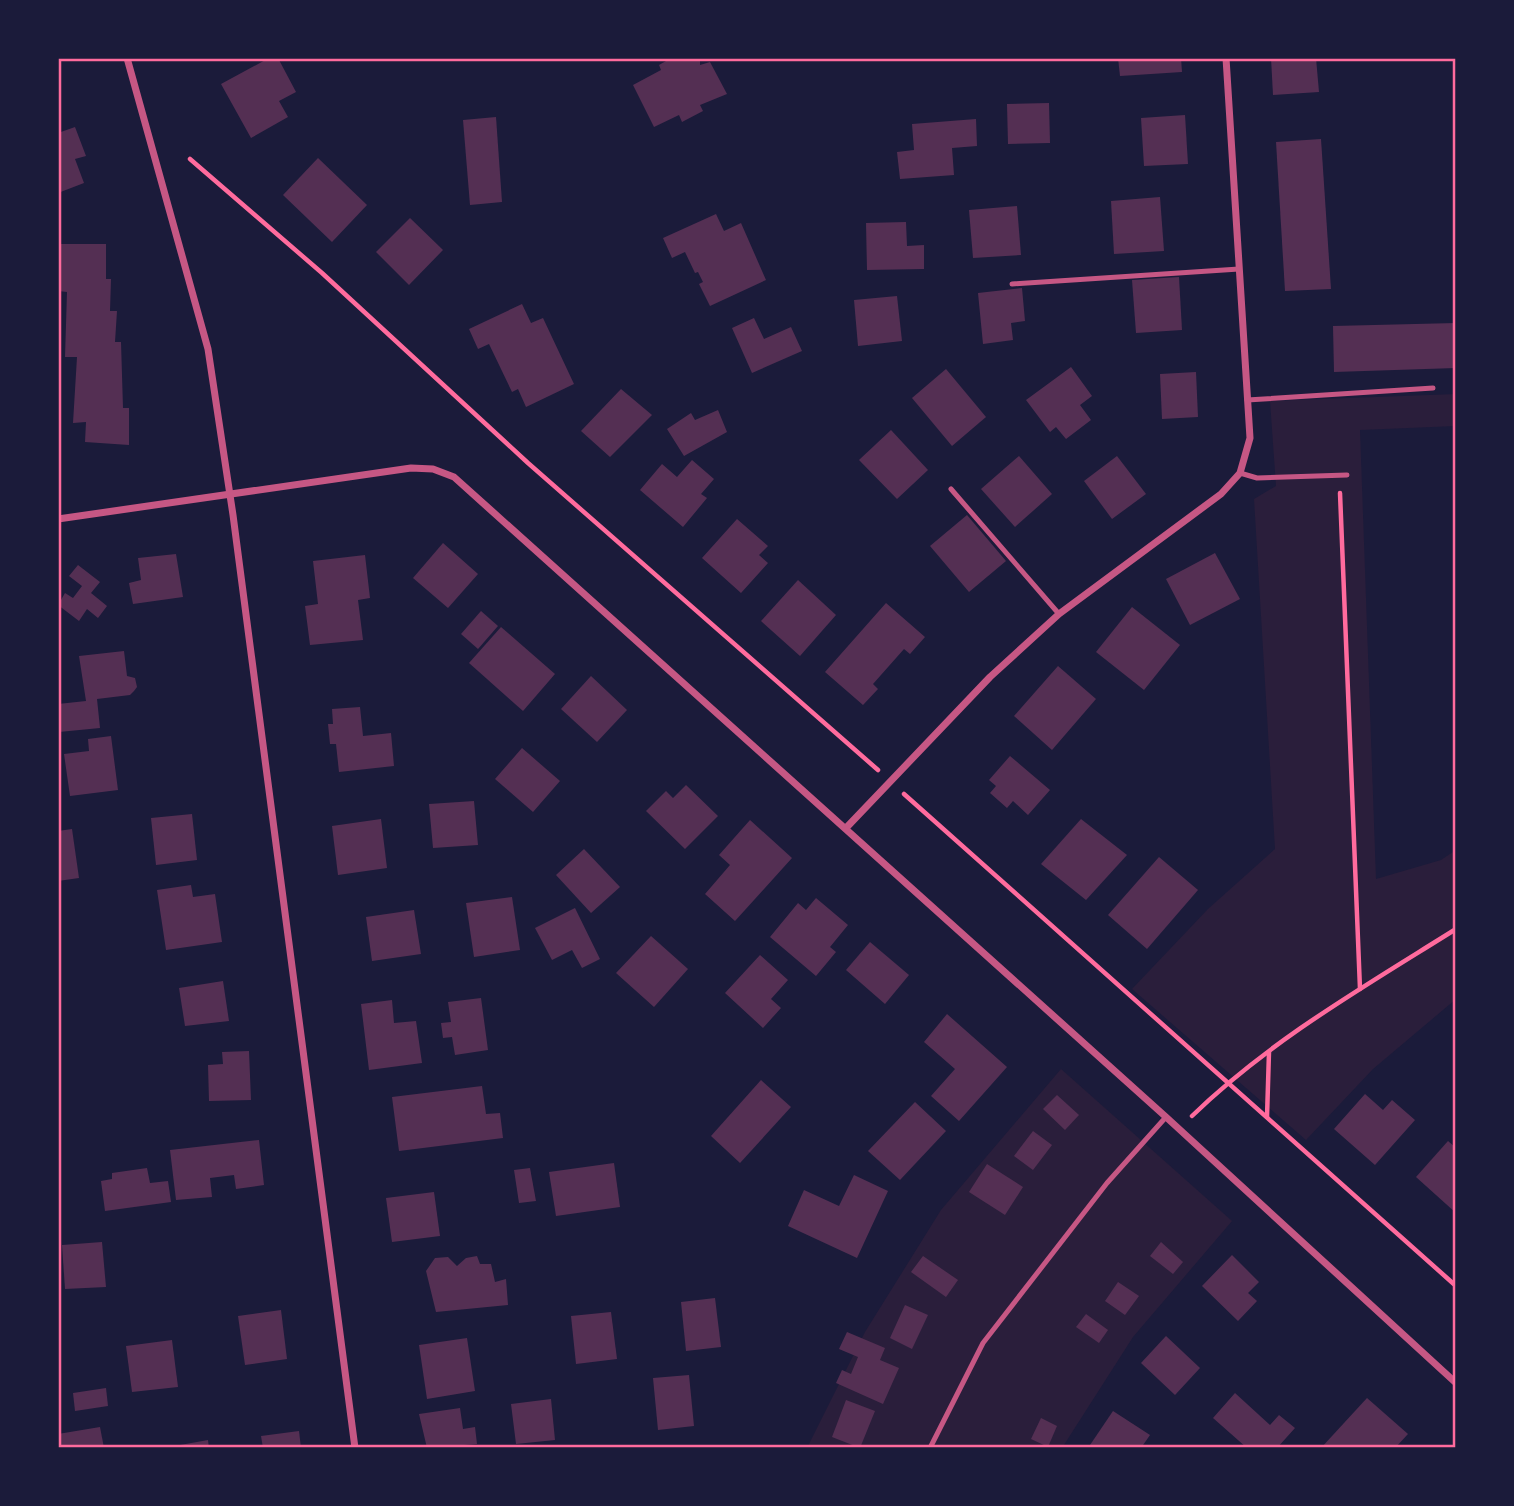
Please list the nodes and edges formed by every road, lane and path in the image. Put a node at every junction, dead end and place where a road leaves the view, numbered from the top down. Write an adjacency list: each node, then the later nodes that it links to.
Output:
1 (127, 58): 12 (street)
2 (1226, 58): 4 (street)
3 (190, 159): 15 (path)
4 (1239, 269): 5 (lane); 7 (street)
5 (1012, 284)
6 (1433, 388): 7 (lane)
7 (1247, 400): 8 (street)
8 (1240, 473): 9 (lane); 14 (street)
9 (1339, 475): 10 (lane); 19 (path)
10 (1348, 475)
11 (951, 489): 14 (lane)
12 (230, 492): 13 (street); 17 (street); 27 (street)
13 (58, 519)
14 (1059, 614): 17 (street)
15 (878, 771)
16 (904, 794): 21 (path)
17 (846, 828): 22 (street)
18 (1456, 929): 19 (path)
19 (1360, 989): 20 (path)
20 (1269, 1051): 21 (path); 23 (path)
21 (1226, 1082): 23 (path); 24 (path)
22 (1166, 1117): 24 (street); 28 (lane)
23 (1267, 1118): 25 (path)
24 (1178, 1129): 26 (street)
25 (1456, 1286)
26 (1456, 1383)
27 (355, 1448)
28 (930, 1448)

